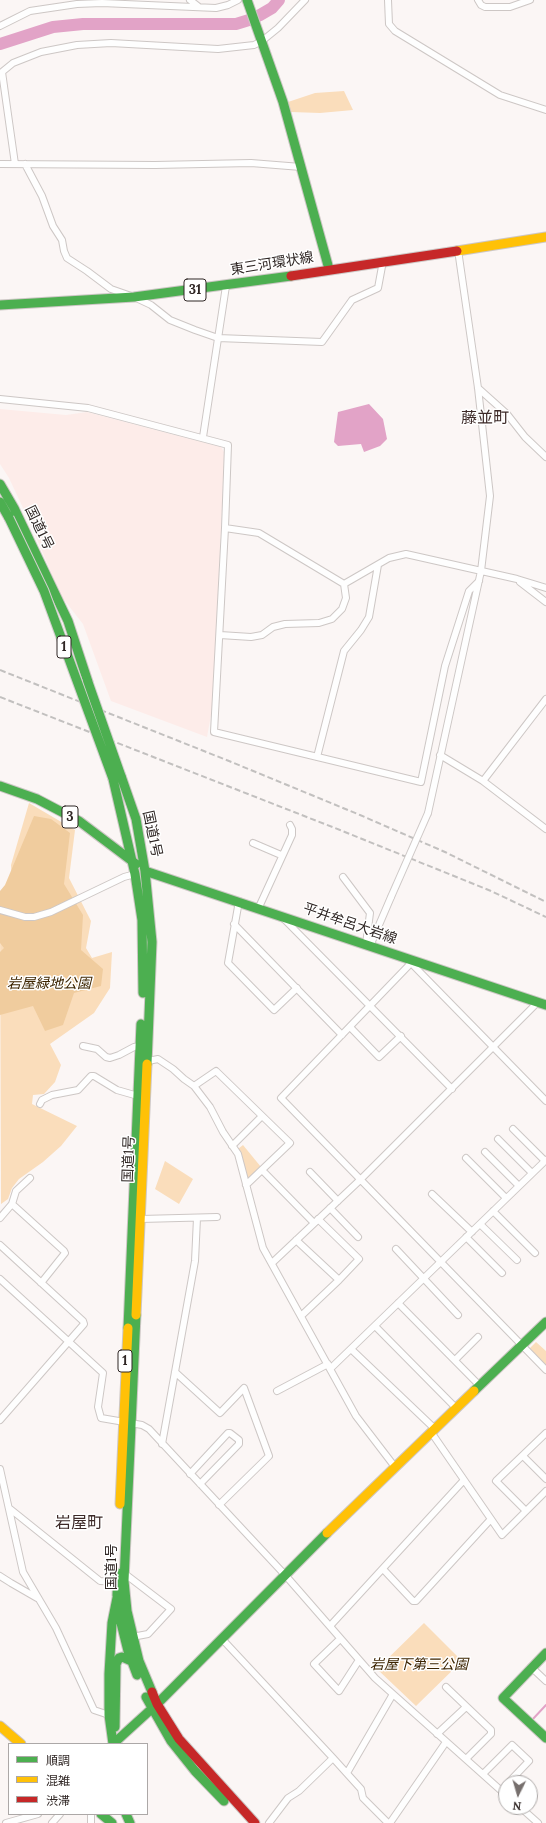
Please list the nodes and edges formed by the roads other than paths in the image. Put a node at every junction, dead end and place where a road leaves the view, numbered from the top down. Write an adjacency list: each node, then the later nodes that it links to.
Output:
1 (190, 0): 8 (street)
2 (238, 0): 8 (street)
3 (247, 0): 10 (main road)
4 (303, 0): 10 (street)
5 (388, 0): 11 (street)
6 (478, 0): 7 (street)
7 (530, 0)
8 (199, 7): 9 (street)
9 (0, 26)
10 (262, 40): 13 (street); 15 (main road)
11 (546, 110)
12 (0, 164): 13 (street)
13 (15, 164): 14 (street)
14 (25, 164): 15 (street); 21 (street)
15 (301, 167): 19 (main road)
16 (546, 237): 17 (main road, 東三河環状線 / 31)
17 (458, 250): 18 (main road, 東三河環状線 / 31); 24 (street)
18 (389, 260): 19 (main road, 東三河環状線 / 31); 23 (street)
19 (329, 269): 20 (main road, 東三河環状線 / 31)
20 (226, 286): 21 (main road, 東三河環状線 / 31); 23 (street)
21 (134, 297): 22 (main road, 東三河環状線 / 31); 23 (street)
22 (0, 305)
23 (218, 338): 26 (street)
24 (478, 388): 27 (street); 32 (street)
25 (0, 399): 26 (street)
26 (203, 437): 30 (street)
27 (546, 457)
28 (0, 484): 42 (main road, 国道1号 / 1, bridge)
29 (0, 502): 42 (main road, 国道1号 / 1, bridge)
30 (224, 528): 35 (street); 38 (street)
31 (378, 565): 32 (street); 35 (street); 41 (street)
32 (481, 571): 33 (street); 34 (street)
33 (517, 580): 36 (street); 37 (street)
34 (479, 581): 40 (street); 41 (street)
35 (344, 584): 38 (street)
36 (546, 588)
37 (546, 602)
38 (220, 635): 41 (street)
39 (546, 699): 43 (street)
40 (440, 755): 43 (street); 58 (street, bridge)
41 (317, 757)
42 (117, 777): 49 (main road, 国道1号 / 1); 50 (main road, 国道1号 / 1)
43 (483, 781): 46 (street)
44 (0, 786): 49 (main road, 3)
45 (290, 825): 48 (street)
46 (546, 829)
47 (252, 843): 48 (street)
48 (281, 855): 54 (street)
49 (132, 860): 50 (main road, 3); 51 (main road, 国道1号 / 1)
50 (145, 871): 53 (main road, 平井牟呂大岩線); 69 (main road, 国道1号 / 1)
51 (135, 874): 55 (street); 67 (main road, 国道1号 / 1)
52 (343, 877): 58 (street)
53 (239, 901): 54 (main road, 平井牟呂大岩線); 57 (street)
54 (259, 907): 56 (main road, 平井牟呂大岩線)
55 (0, 910)
56 (281, 915): 58 (main road, 平井牟呂大岩線); 62 (street)
57 (234, 924): 60 (street); 60 (street)
58 (368, 945): 59 (main road, 平井牟呂大岩線)
59 (413, 962): 61 (main road, 平井牟呂大岩線); 62 (street); 68 (street)
60 (297, 988): 64 (street)
61 (542, 1004): 68 (street)
62 (371, 1005): 63 (street); 65 (street)
63 (350, 1027): 64 (street); 65 (street)
64 (342, 1035): 86 (street)
65 (401, 1036): 71 (street)
66 (83, 1046): 67 (street)
67 (140, 1046): 72 (main road, 国道1号 / 1)
68 (494, 1048): 71 (street); 73 (street)
69 (148, 1061): 70 (street); 98 (main road, 国道1号 / 1)
70 (194, 1086): 75 (street); 78 (street)
71 (452, 1089): 86 (street)
72 (138, 1096): 74 (street); 133 (main road, 国道1号 / 1)
73 (546, 1101)
74 (40, 1104)
75 (262, 1116): 78 (street); 82 (street)
76 (513, 1129): 81 (street)
77 (498, 1139): 84 (street)
78 (232, 1146): 87 (street)
79 (485, 1152): 88 (street)
80 (466, 1158): 90 (street)
81 (545, 1161): 84 (street)
82 (262, 1170): 87 (street); 99 (street)
83 (310, 1172): 91 (street)
84 (532, 1173): 88 (street)
85 (30, 1178): 92 (street)
86 (360, 1180): 91 (street); 109 (street)
87 (246, 1185): 110 (street)
88 (519, 1186): 90 (street)
89 (432, 1194): 101 (street)
90 (506, 1198): 94 (street)
91 (338, 1201): 93 (street)
92 (12, 1204): 96 (street); 115 (street)
93 (330, 1208): 99 (street); 102 (street)
94 (493, 1212): 100 (street); 107 (street)
95 (217, 1217): 97 (street)
96 (0, 1218)
97 (197, 1218): 98 (street); 128 (street)
98 (141, 1219): 133 (main road, 国道1号 / 1)
99 (316, 1221): 104 (street); 114 (street)
100 (480, 1224): 101 (street); 108 (street)
101 (472, 1232): 103 (street)
102 (358, 1237)
103 (466, 1237): 109 (street); 111 (street)
104 (296, 1240): 110 (street); 114 (street)
105 (0, 1245): 115 (street)
106 (396, 1249): 112 (street)
107 (535, 1253)
108 (517, 1260)
109 (441, 1262): 112 (street); 123 (street)
110 (272, 1263): 118 (street)
111 (502, 1273)
112 (424, 1278): 116 (street); 117 (street)
113 (0, 1279): 122 (street)
114 (339, 1280): 118 (street)
115 (41, 1283): 122 (street)
116 (398, 1303): 120 (street); 125 (street)
117 (458, 1315)
118 (301, 1316): 126 (street)
119 (546, 1322): 123 (main road)
120 (375, 1326): 124 (street); 131 (street)
121 (478, 1337): 125 (street)
122 (69, 1341): 132 (street); 133 (street)
123 (522, 1345): 127 (street); 129 (main road)
124 (351, 1349): 126 (street); 134 (street)
125 (455, 1360): 129 (street)
126 (329, 1366): 130 (street); 138 (street)
127 (546, 1370)
128 (175, 1372): 136 (street); 147 (street)
129 (480, 1386): 131 (main road)
130 (277, 1391)
131 (456, 1408): 134 (main road)
132 (0, 1420)
133 (127, 1423): 136 (street); 152 (main road, 国道1号 / 1); 155 (main road, 国道1号 / 1)
134 (433, 1431): 138 (main road); 142 (street)
135 (546, 1433): 137 (street)
136 (162, 1444): 140 (street)
137 (523, 1456): 141 (street); 149 (street)
138 (395, 1467): 154 (main road)
139 (0, 1469): 148 (street)
140 (190, 1474): 143 (street); 143 (street)
141 (546, 1479)
142 (464, 1480): 150 (street); 151 (street)
143 (200, 1484): 147 (street)
144 (546, 1491): 145 (street)
145 (541, 1496): 146 (street); 149 (street)
146 (546, 1501)
147 (219, 1505): 154 (street)
148 (9, 1508): 155 (street); 157 (street)
149 (526, 1511): 150 (street)
150 (491, 1519): 151 (street)
151 (383, 1569): 158 (street)
152 (125, 1574): 159 (main road, 国道1号 / 1); 159 (street)
153 (0, 1576): 157 (street)
154 (286, 1576): 158 (street); 161 (main road)
155 (117, 1582): 156 (main road, 国道1号 / 1)
156 (117, 1595): 164 (main road, 国道1号 / 1); 171 (main road)
157 (37, 1598): 171 (street)
158 (330, 1626): 160 (street)
159 (132, 1637): 169 (main road, 国道1号 / 1)
160 (340, 1639): 163 (street); 163 (street)
161 (222, 1640): 169 (main road); 180 (street)
162 (546, 1653): 165 (main road)
163 (359, 1660): 168 (street)
164 (131, 1661): 169 (main road, 国道1号 / 1); 177 (main road)
165 (531, 1667): 166 (street); 174 (main road)
166 (546, 1681)
167 (446, 1687): 170 (street)
168 (393, 1694): 173 (street); 182 (street)
169 (155, 1707): 179 (main road); 193 (main road, 国道1号 / 1); 194 (main road, 国道1号 / 1)
170 (466, 1707): 173 (street); 181 (street)
171 (109, 1715): 178 (main road)
172 (0, 1726): 176 (main road)
173 (437, 1734): 175 (street)
174 (546, 1738)
175 (446, 1742): 181 (street); 196 (street)
176 (20, 1743)
177 (113, 1743)
178 (113, 1743)
179 (114, 1743)
180 (333, 1758): 182 (street); 195 (street)
181 (466, 1759): 183 (street)
182 (347, 1773): 196 (street)
183 (483, 1774): 184 (street); 185 (street)
184 (516, 1775)
185 (498, 1788)
186 (34, 1815): 190 (street)
187 (59, 1815): 191 (street)
188 (102, 1815): 192 (main road)
189 (529, 1815): 197 (street)
190 (6, 1823)
191 (52, 1823)
192 (112, 1823)
193 (245, 1823)
194 (255, 1823)
195 (269, 1823)
196 (389, 1823)
197 (538, 1823)

